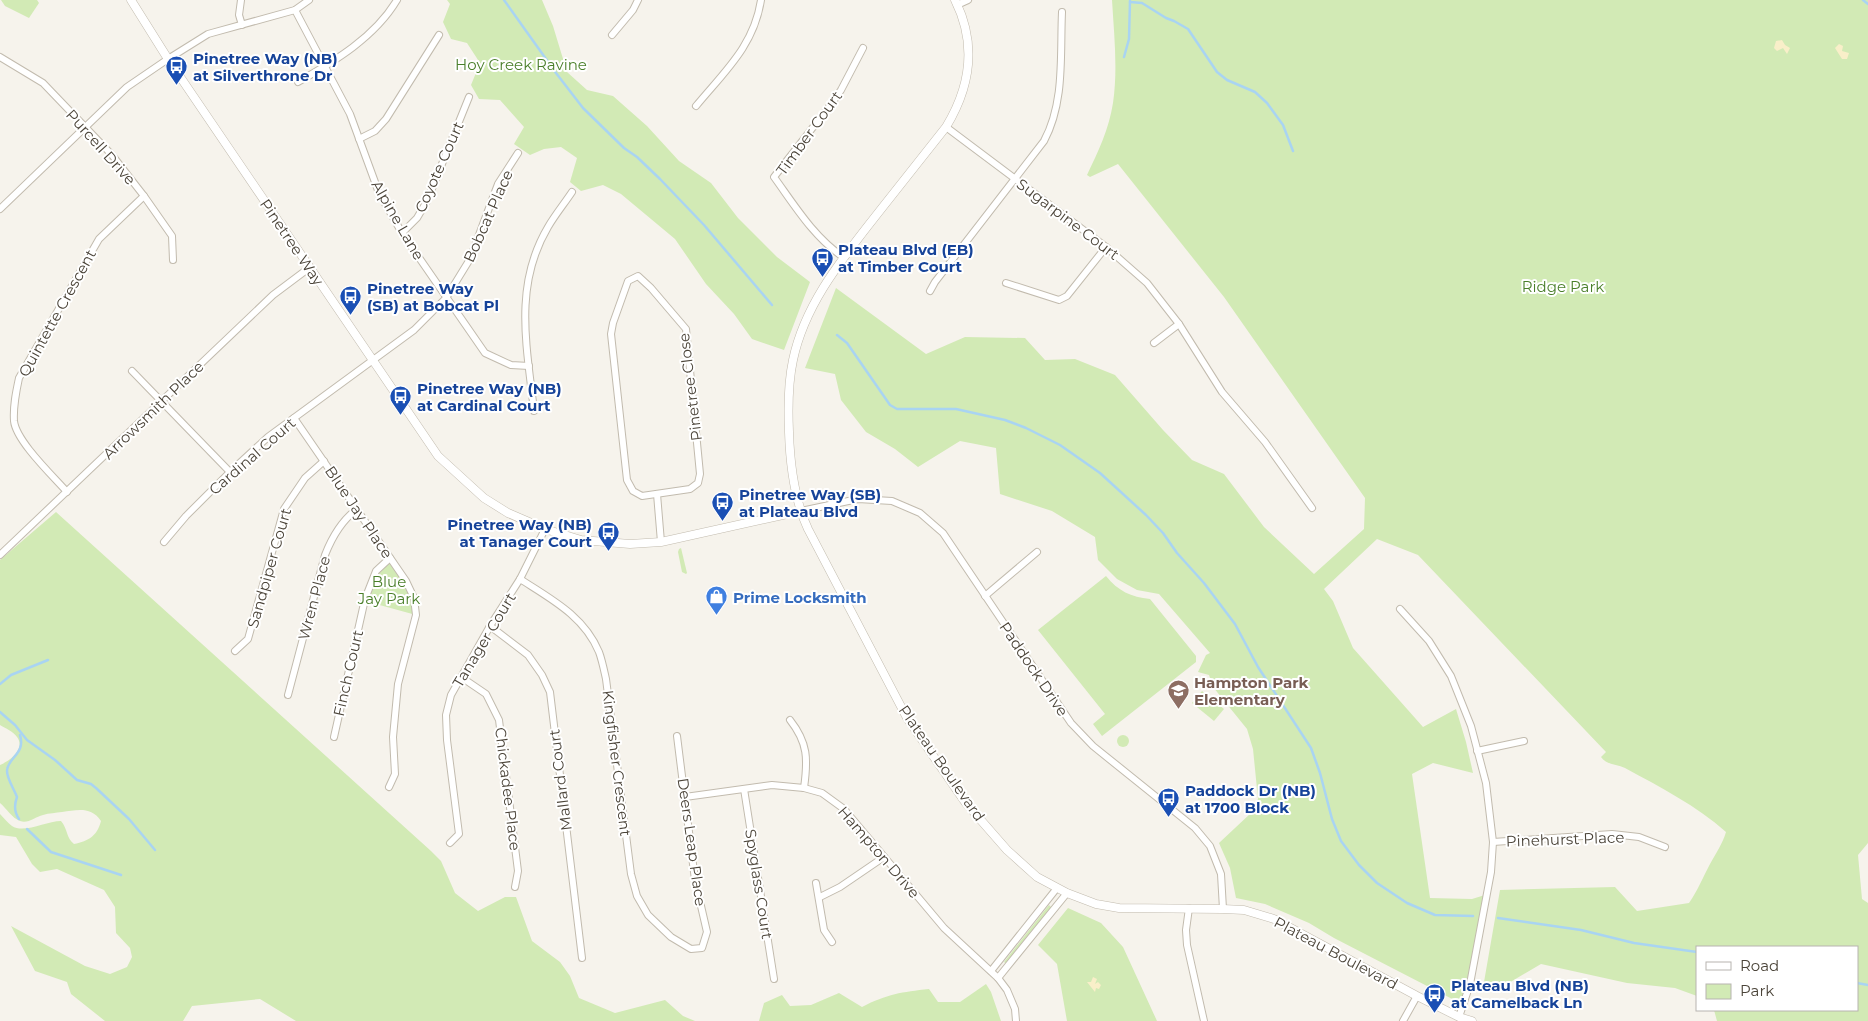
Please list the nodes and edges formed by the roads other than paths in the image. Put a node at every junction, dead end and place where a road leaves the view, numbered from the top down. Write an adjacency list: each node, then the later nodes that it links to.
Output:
1 (131, 0): 16 (street, Pinetree Way)
2 (241, 0): 11 (street)
3 (309, 0): 9 (street)
4 (397, 0): 17 (street)
5 (638, 0): 13 (street)
6 (761, 0): 20 (street)
7 (968, 0): 8 (street)
8 (956, 2): 22 (street, Plateau Boulevard)
9 (295, 10): 11 (street); 17 (street, Alpine Lane)
10 (1062, 12): 25 (street)
11 (242, 25): 16 (street)
12 (439, 35): 23 (street)
13 (612, 36)
14 (863, 48): 31 (street, Timber Court)
15 (0, 57): 21 (street, Purcell Drive)
16 (168, 59): 21 (street); 33 (street, Pinetree Way)
17 (325, 67): 18 (street); 23 (street, Alpine Lane)
18 (298, 82)
19 (469, 97): 29 (street, Coyote Court)
20 (696, 106)
21 (84, 127): 27 (street, Purcell Drive); 28 (street)
22 (946, 127): 25 (street, Sugarpine Court); 31 (street, Plateau Boulevard)
23 (359, 139): 29 (street, Alpine Lane)
24 (518, 153): 36 (street, Bobcat Place)
25 (1016, 180): 30 (street, Sugarpine Court); 35 (street)
26 (572, 192): 40 (street)
27 (144, 196): 32 (street, Purcell Drive); 47 (street, Quintette Crescent)
28 (0, 209)
29 (402, 233): 36 (street, Alpine Lane)
30 (1106, 247): 34 (street); 37 (street, Sugarpine Court)
31 (843, 257): 51 (street, Plateau Boulevard)
32 (173, 260)
33 (309, 268): 39 (street, Pinetree Way); 42 (street, Arrowsmith Place)
34 (1006, 283)
35 (930, 291)
36 (446, 298): 39 (street, Bobcat Place); 40 (street, Alpine Lane)
37 (1179, 324): 38 (street); 49 (street, Sugarpine Court)
38 (1154, 343)
39 (372, 361): 44 (street, Cardinal Court); 52 (street, Pinetree Way)
40 (529, 366): 43 (street)
41 (132, 371): 42 (street)
42 (164, 401): 46 (street); 47 (street, Arrowsmith Place)
43 (534, 411)
44 (294, 418): 45 (street, Blue Jay Place); 46 (street, Cardinal Court)
45 (324, 461): 50 (street, Blue Jay Place); 62 (street, Sandpiper Court)
46 (230, 472): 53 (street, Cardinal Court)
47 (67, 492): 56 (street, Arrowsmith Place)
48 (657, 494): 48 (street, Pinetree Close); 54 (street)
49 (1312, 508)
50 (357, 509): 57 (street, Blue Jay Place); 64 (street, Wren Place)
51 (801, 511): 54 (street, Pinetree Way); 59 (street, Paddock Drive); 80 (street, Plateau Boulevard)
52 (545, 529): 54 (street, Pinetree Way); 58 (street, Tanager Court)
53 (164, 542)
54 (661, 542)
55 (1037, 552): 59 (street)
56 (0, 555)
57 (390, 558): 67 (street, Finch Court); 70 (street, Blue Jay Place)
58 (520, 580): 61 (street, Tanager Court); 86 (street, Kingfisher Crescent)
59 (984, 596): 84 (street, Paddock Drive)
60 (1400, 610): 69 (street)
61 (490, 626): 63 (street, Tanager Court); 87 (street, Mallard Court)
62 (235, 652)
63 (461, 677): 75 (street, Tanager Court); 79 (street, Chickadee Place)
64 (288, 695)
65 (790, 720): 71 (street)
66 (676, 736): 73 (street, Deers Leap Place)
67 (334, 737)
68 (1524, 741): 69 (street)
69 (1477, 751): 74 (street)
70 (389, 787)
71 (804, 788): 72 (street, Hampton Drive); 77 (street, Hampton Drive)
72 (744, 789): 73 (street, Hampton Drive); 90 (street, Spyglass Court)
73 (685, 797): 86 (street, Deers Leap Place)
74 (1493, 842): 76 (street, Pinehurst Place); 92 (street)
75 (450, 843)
76 (1666, 847)
77 (884, 857): 82 (street); 88 (street, Hampton Drive)
78 (816, 883): 82 (street)
79 (515, 887)
80 (1057, 888): 81 (street, Plateau Boulevard); 88 (street)
81 (1067, 893): 83 (street, Plateau Boulevard); 89 (street)
82 (820, 898): 85 (street)
83 (1189, 908): 84 (street, Plateau Boulevard); 94 (street)
84 (1223, 909): 91 (street, Plateau Boulevard)
85 (832, 942)
86 (702, 948)
87 (582, 958)
88 (991, 971): 89 (street, Hampton Drive)
89 (998, 978): 93 (street, Hampton Drive)
90 (774, 979)
91 (1417, 996): 92 (street, Plateau Boulevard); 95 (street)
92 (1459, 1017): 96 (street, Plateau Boulevard)
93 (1016, 1021)
94 (1204, 1021)
95 (1403, 1021)
96 (1472, 1021)

